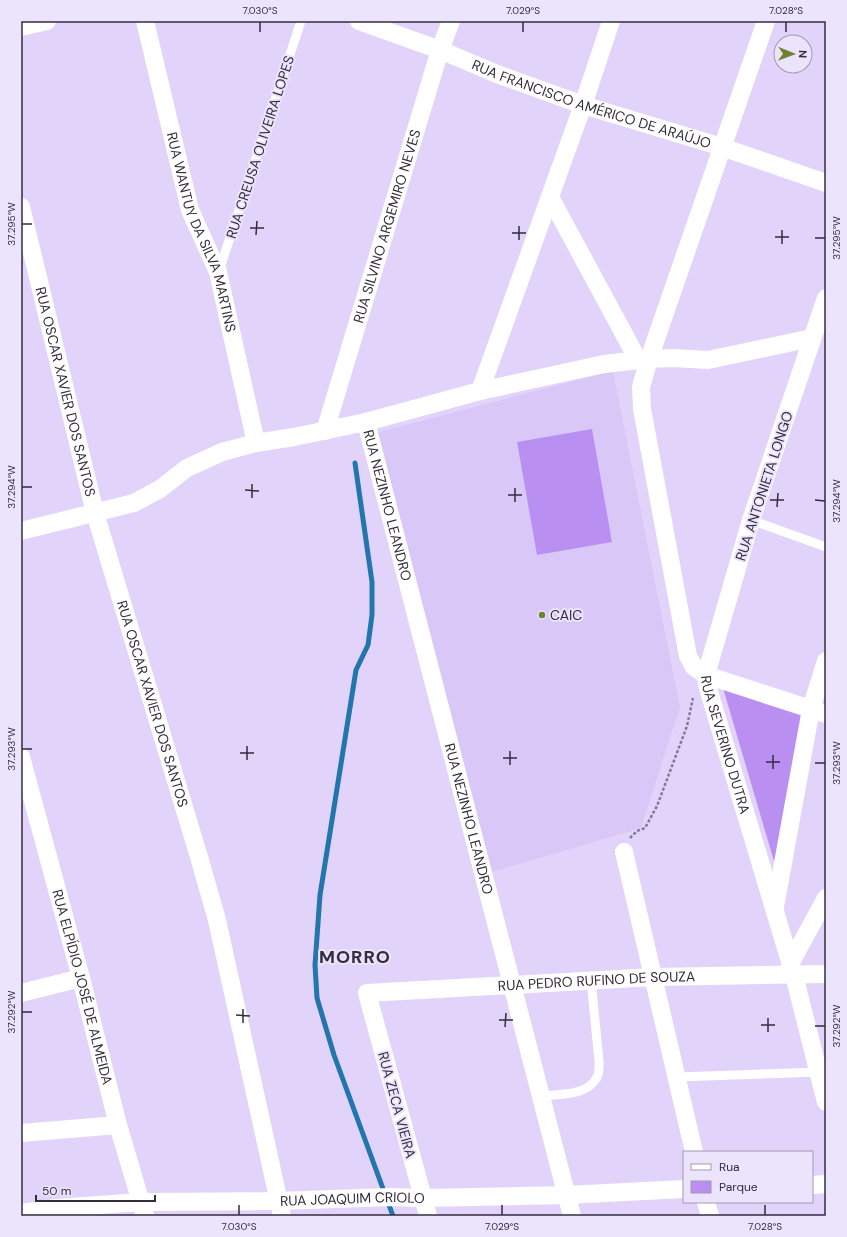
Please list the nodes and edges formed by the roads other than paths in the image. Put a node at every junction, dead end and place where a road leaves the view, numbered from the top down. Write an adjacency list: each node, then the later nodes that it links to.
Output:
1 (47, 21): 8 (street)
2 (145, 21): 15 (street, RUA WANTUY DA SILVA MARTINS)
3 (301, 21): 15 (lane, RUA CREUSA OLIVEIRA LOPES)
4 (359, 21): 9 (street, RUA FRANCISCO AMÉRICO DE ARAÚJO)
5 (451, 21): 9 (street, RUA SILVINO ARGEMIRO NEVES)
6 (611, 21): 10 (street)
7 (766, 21): 11 (street, RUA SEVERINO DUTRA)
8 (21, 27)
9 (440, 50): 10 (street, RUA FRANCISCO AMÉRICO DE ARAÚJO); 21 (street, RUA SILVINO ARGEMIRO NEVES)
10 (583, 105): 11 (street, RUA FRANCISCO AMÉRICO DE ARAÚJO); 13 (street)
11 (722, 147): 12 (street, RUA FRANCISCO AMÉRICO DE ARAÚJO); 18 (street, RUA SEVERINO DUTRA)
12 (826, 183)
13 (550, 197): 18 (street); 19 (street)
14 (21, 207): 23 (street, RUA OSCAR XAVIER DOS SANTOS)
15 (218, 272): 22 (street, RUA WANTUY DA SILVA MARTINS)
16 (826, 298): 17 (street, RUA ANTONIETA LONGO)
17 (812, 338): 18 (street); 24 (street, RUA ANTONIETA LONGO)
18 (643, 360): 19 (street); 28 (street, RUA SEVERINO DUTRA)
19 (480, 391): 20 (street)
20 (366, 422): 21 (street); 39 (street, RUA NEZINHO LEANDRO)
21 (325, 431): 22 (street)
22 (256, 443): 23 (street)
23 (95, 512): 25 (street); 56 (street, RUA OSCAR XAVIER DOS SANTOS)
24 (751, 520): 26 (lane); 28 (street, RUA ANTONIETA LONGO)
25 (21, 531)
26 (826, 547)
27 (826, 661): 29 (street)
28 (706, 676): 29 (street); 33 (street, RUA SEVERINO DUTRA)
29 (819, 712): 33 (street)
30 (22, 766): 37 (street, RUA ELPÍDIO JOSÉ DE ALMEIDA)
31 (624, 852): 36 (street)
32 (826, 898): 34 (street)
33 (774, 912): 34 (street, RUA SEVERINO DUTRA)
34 (792, 969): 35 (street, RUA PEDRO RUFINO DE SOUZA); 36 (street, RUA PEDRO RUFINO DE SOUZA); 42 (street, RUA SEVERINO DUTRA)
35 (826, 974)
36 (654, 977): 38 (street, RUA PEDRO RUFINO DE SOUZA); 43 (street)
37 (81, 978): 40 (street); 46 (street, RUA ELPÍDIO JOSÉ DE ALMEIDA)
38 (591, 980): 39 (street, RUA PEDRO RUFINO DE SOUZA); 44 (lane)
39 (511, 985): 41 (street, RUA PEDRO RUFINO DE SOUZA); 44 (street, RUA NEZINHO LEANDRO)
40 (21, 993)
41 (367, 993): 53 (street, RUA ZECA VIEIRA)
42 (819, 1072): 43 (lane); 45 (street, RUA SEVERINO DUTRA)
43 (677, 1077): 48 (street)
44 (541, 1096): 52 (street, RUA NEZINHO LEANDRO)
45 (826, 1102)
46 (118, 1125): 47 (street); 55 (street, RUA ELPÍDIO JOSÉ DE ALMEIDA)
47 (21, 1133)
48 (694, 1151)
49 (826, 1184): 50 (street)
50 (813, 1185)
51 (683, 1189): 52 (street, RUA JOAQUIM CRIOLO)
52 (567, 1195): 53 (street, RUA JOAQUIM CRIOLO); 60 (street, RUA NEZINHO LEANDRO)
53 (423, 1198): 56 (street, RUA JOAQUIM CRIOLO); 59 (street, RUA ZECA VIEIRA)
54 (706, 1203): 61 (street)
55 (143, 1209): 56 (street, RUA JOAQUIM CRIOLO); 57 (street, RUA JOAQUIM CRIOLO)
56 (280, 1209)
57 (56, 1212): 58 (street, RUA JOAQUIM CRIOLO)
58 (21, 1213)
59 (428, 1216)
60 (572, 1216)
61 (710, 1216)

